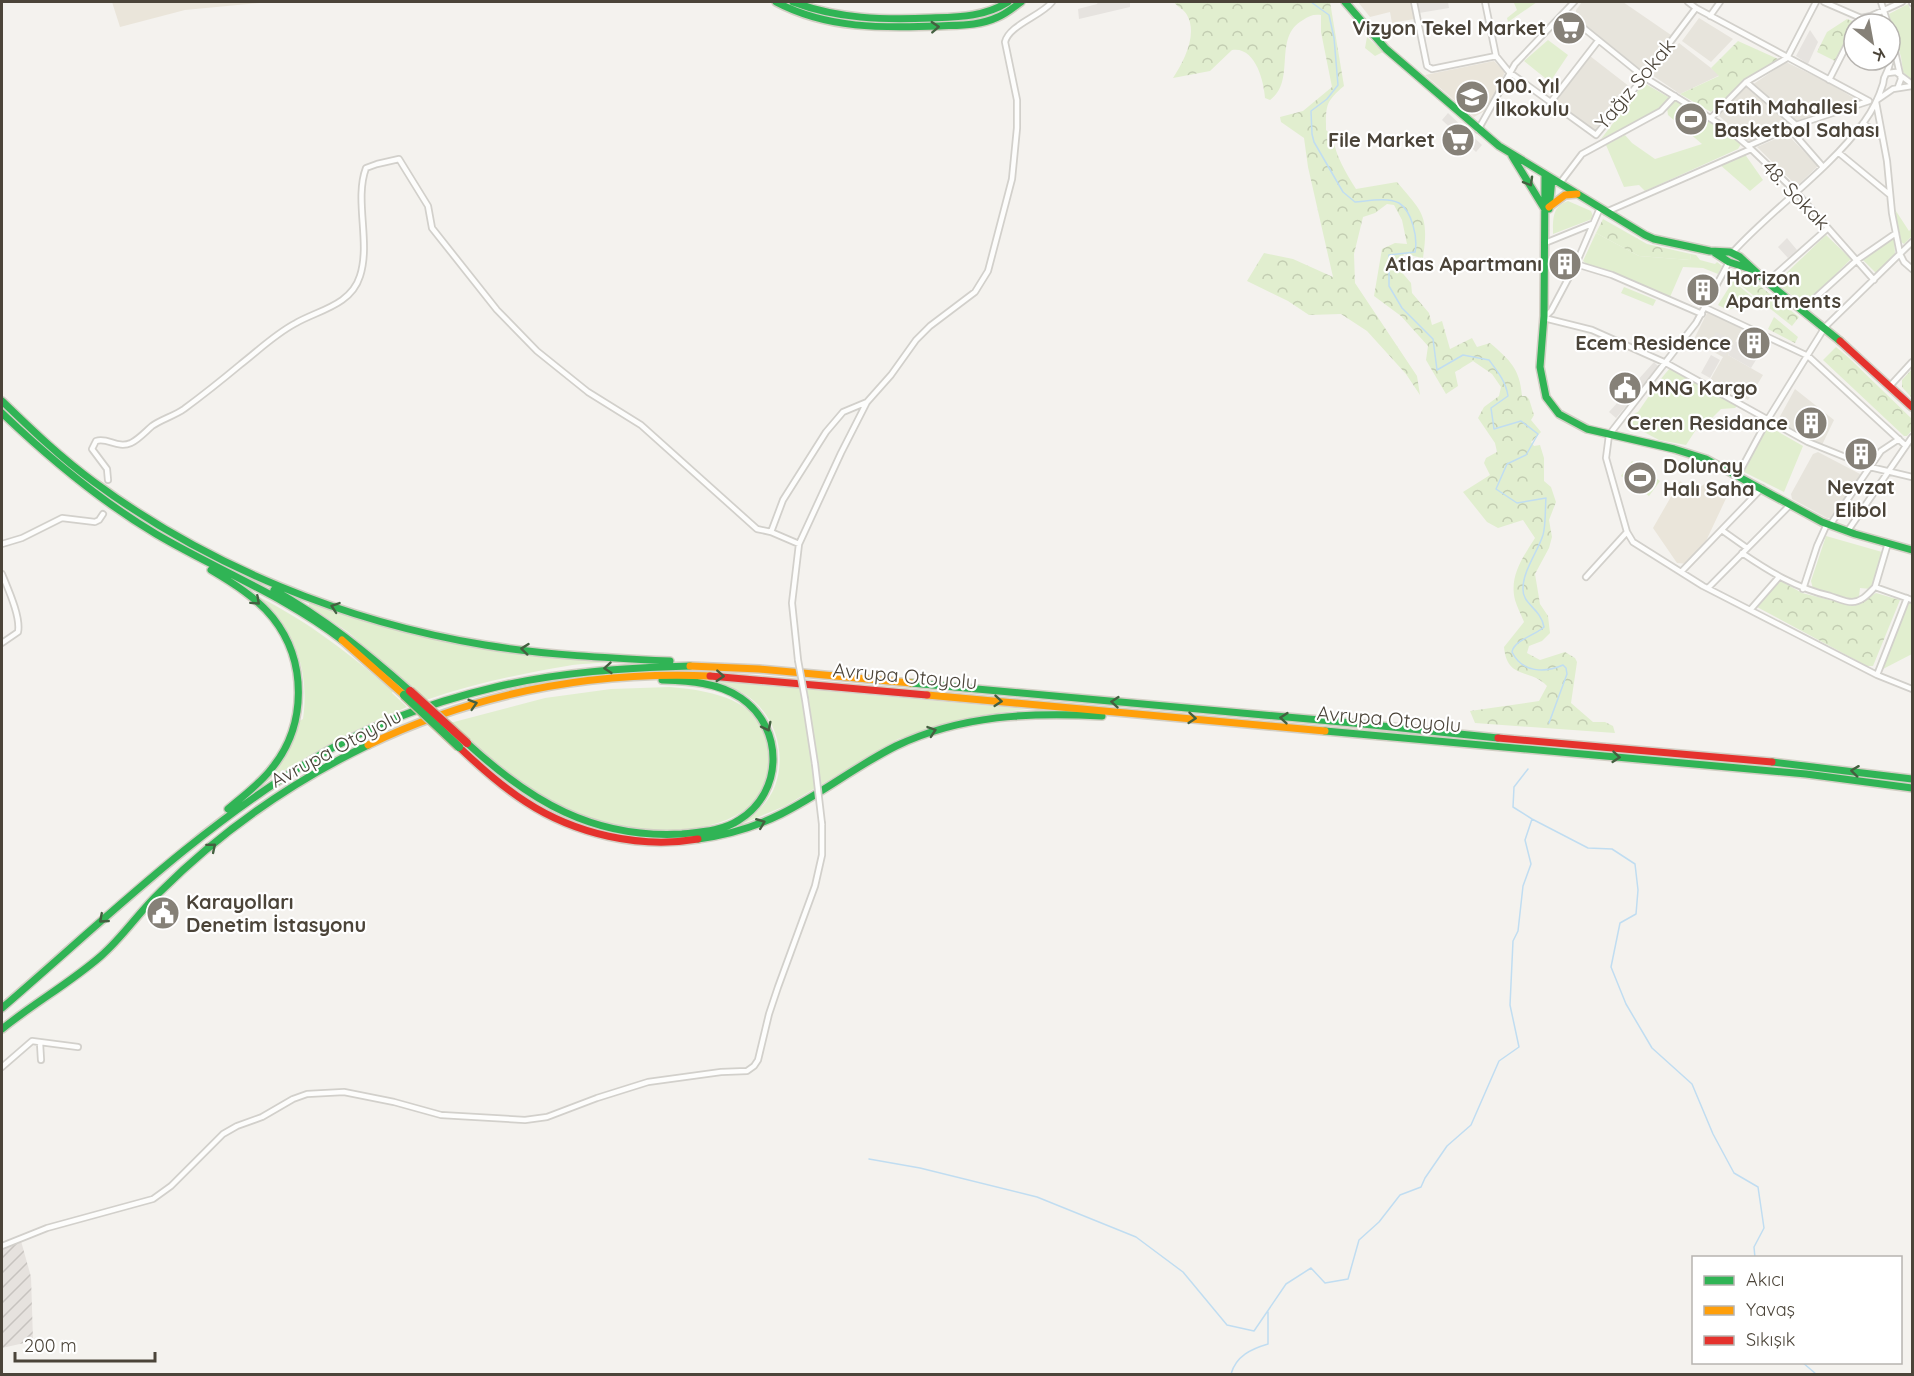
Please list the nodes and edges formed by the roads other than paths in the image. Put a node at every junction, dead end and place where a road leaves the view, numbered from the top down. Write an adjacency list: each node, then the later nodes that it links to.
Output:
1 (776, 2): 4 (main road, one-way to 4)
2 (793, 2): 3 (main road)
3 (1008, 2)
4 (1021, 2)
5 (1052, 2): 78 (street)
6 (1345, 2): 44 (main road)
7 (1414, 2): 24 (street)
8 (1485, 2): 24 (street)
9 (1566, 2): 18 (street)
10 (1574, 2): 18 (street)
11 (1688, 2): 17 (street)
12 (1720, 2): 21 (street)
13 (1816, 2): 25 (street)
14 (1824, 2): 20 (street)
15 (1881, 2): 19 (street)
16 (1902, 2): 19 (street)
17 (1696, 8): 21 (street); 30 (street, Yağız Sokak)
18 (1567, 11): 22 (street, 48. Sokak); 26 (street)
19 (1884, 11)
20 (1847, 12)
21 (1710, 16): 25 (street)
22 (1598, 41): 30 (street, 48. Sokak); 39 (street)
23 (1842, 55): 31 (street)
24 (1496, 56): 26 (street, Yağız Sokak)
25 (1787, 58): 31 (street); 32 (street)
26 (1509, 72): 39 (street, Yağız Sokak); 44 (street)
27 (1899, 72): 29 (street)
28 (1888, 73): 29 (street); 33 (street)
29 (1900, 76): 34 (street); 35 (street)
30 (1644, 77): 36 (street, 48. Sokak); 39 (street, Yağız Sokak)
31 (1829, 80): 38 (street)
32 (1746, 82): 40 (street); 42 (street)
33 (1884, 83): 35 (street); 37 (street)
34 (1912, 85): 35 (street)
35 (1895, 88): 37 (street)
36 (1676, 96): 40 (street, 48. Sokak); 50 (street)
37 (1876, 100): 38 (street); 41 (street); 45 (street)
38 (1869, 101): 42 (street)
39 (1551, 103)
40 (1711, 118): 46 (street, 48. Sokak)
41 (1863, 123): 45 (street); 47 (street)
42 (1796, 125): 43 (street)
43 (1789, 128): 46 (street); 49 (street)
44 (1478, 130): 48 (main road)
45 (1882, 137): 53 (street)
46 (1750, 147): 51 (street, 48. Sokak); 54 (street)
47 (1839, 153): 49 (street); 53 (street)
48 (1511, 154): 50 (main road); 55 (main road, one-way to 55)
49 (1823, 167): 51 (street)
50 (1552, 179): 52 (main road); 55 (main road)
51 (1796, 192): 57 (street, 48. Sokak); 62 (street)
52 (1576, 194): 54 (main road); 55 (main road)
53 (1890, 195): 58 (street)
54 (1603, 210): 56 (street); 62 (main road)
55 (1547, 212): 60 (main road)
56 (1592, 224): 60 (street); 64 (street)
57 (1828, 228): 63 (street, 48. Sokak); 67 (street)
58 (1896, 233): 61 (street); 63 (street)
59 (1912, 242): 61 (street)
60 (1544, 243): 71 (main road)
61 (1900, 254): 65 (street); 66 (street)
62 (1730, 257): 67 (main road); 68 (street)
63 (1857, 260): 66 (street, 48. Sokak); 69 (street)
64 (1576, 264): 70 (street); 71 (street)
65 (1912, 269)
66 (1874, 280): 72 (street)
67 (1767, 282): 69 (main road)
68 (1706, 308): 70 (street); 73 (street)
69 (1803, 309): 72 (main road)
70 (1702, 314): 75 (street)
71 (1544, 318): 75 (street); 82 (main road)
72 (1825, 327): 73 (street); 76 (main road)
73 (1808, 356): 81 (street); 84 (street)
74 (1912, 362): 76 (street)
75 (1666, 363): 81 (street); 82 (street)
76 (1890, 387): 79 (main road)
77 (2, 401): 106 (main road)
78 (867, 402): 96 (street); 102 (street)
79 (1912, 407)
80 (2, 413): 99 (main road)
81 (1768, 419): 86 (street); 88 (street)
82 (1609, 435): 88 (main road); 97 (street)
83 (1912, 437): 85 (street)
84 (1899, 439): 85 (street); 86 (street)
85 (1906, 446): 87 (street)
86 (1870, 467): 87 (street); 94 (street)
87 (1888, 471): 89 (street); 98 (street)
88 (1738, 475): 91 (main road)
89 (1912, 477)
90 (108, 480): 96 (street)
91 (1762, 488): 92 (main road); 95 (street)
92 (1790, 505): 94 (main road); 103 (street)
93 (103, 514): 101 (street)
94 (1828, 525): 98 (main road); 113 (street)
95 (1723, 531): 103 (street); 107 (street)
96 (771, 532): 102 (street)
97 (1627, 532): 107 (street); 109 (street)
98 (1847, 532): 100 (main road)
99 (155, 534): 121 (main road); 126 (main road, one-way to 126)
100 (1888, 543): 104 (main road); 111 (street)
101 (2, 544)
102 (799, 544): 133 (street, bridge)
103 (1747, 548): 105 (street)
104 (1912, 550)
105 (1742, 553): 110 (street); 112 (street)
106 (230, 564): 117 (main road, one-way to 106); 121 (main road)
107 (1681, 572): 112 (street)
108 (2, 574): 116 (street)
109 (1586, 577)
110 (1779, 578): 113 (street); 115 (street)
111 (1875, 587): 113 (street); 114 (street)
112 (1708, 588): 115 (street)
113 (1803, 589)
114 (1910, 599): 118 (street)
115 (1751, 609): 118 (street)
116 (2, 643)
117 (730, 667): 124 (main road, Avrupa Otoyolu, one-way to 117); 126 (main road, Avrupa Otoyolu, one-way to 126)
118 (1877, 675): 120 (street)
119 (557, 685): 122 (main road, Avrupa Otoyolu, one-way to 122); 123 (main road, one-way to 123); 128 (main road, Avrupa Otoyolu, one-way to 119)
120 (1912, 688)
121 (407, 693): 123 (main road, bridge)
122 (1150, 715): 123 (main road, one-way to 122); 125 (main road, Avrupa Otoyolu, one-way to 125)
123 (463, 745)
124 (1912, 778)
125 (1912, 788)
126 (183, 852): 127 (main road, Avrupa Otoyolu, one-way to 127)
127 (2, 1008)
128 (2, 1029)
129 (40, 1043): 130 (street); 131 (street); 132 (street)
130 (78, 1047)
131 (41, 1060)
132 (2, 1067)
133 (2, 1246)

